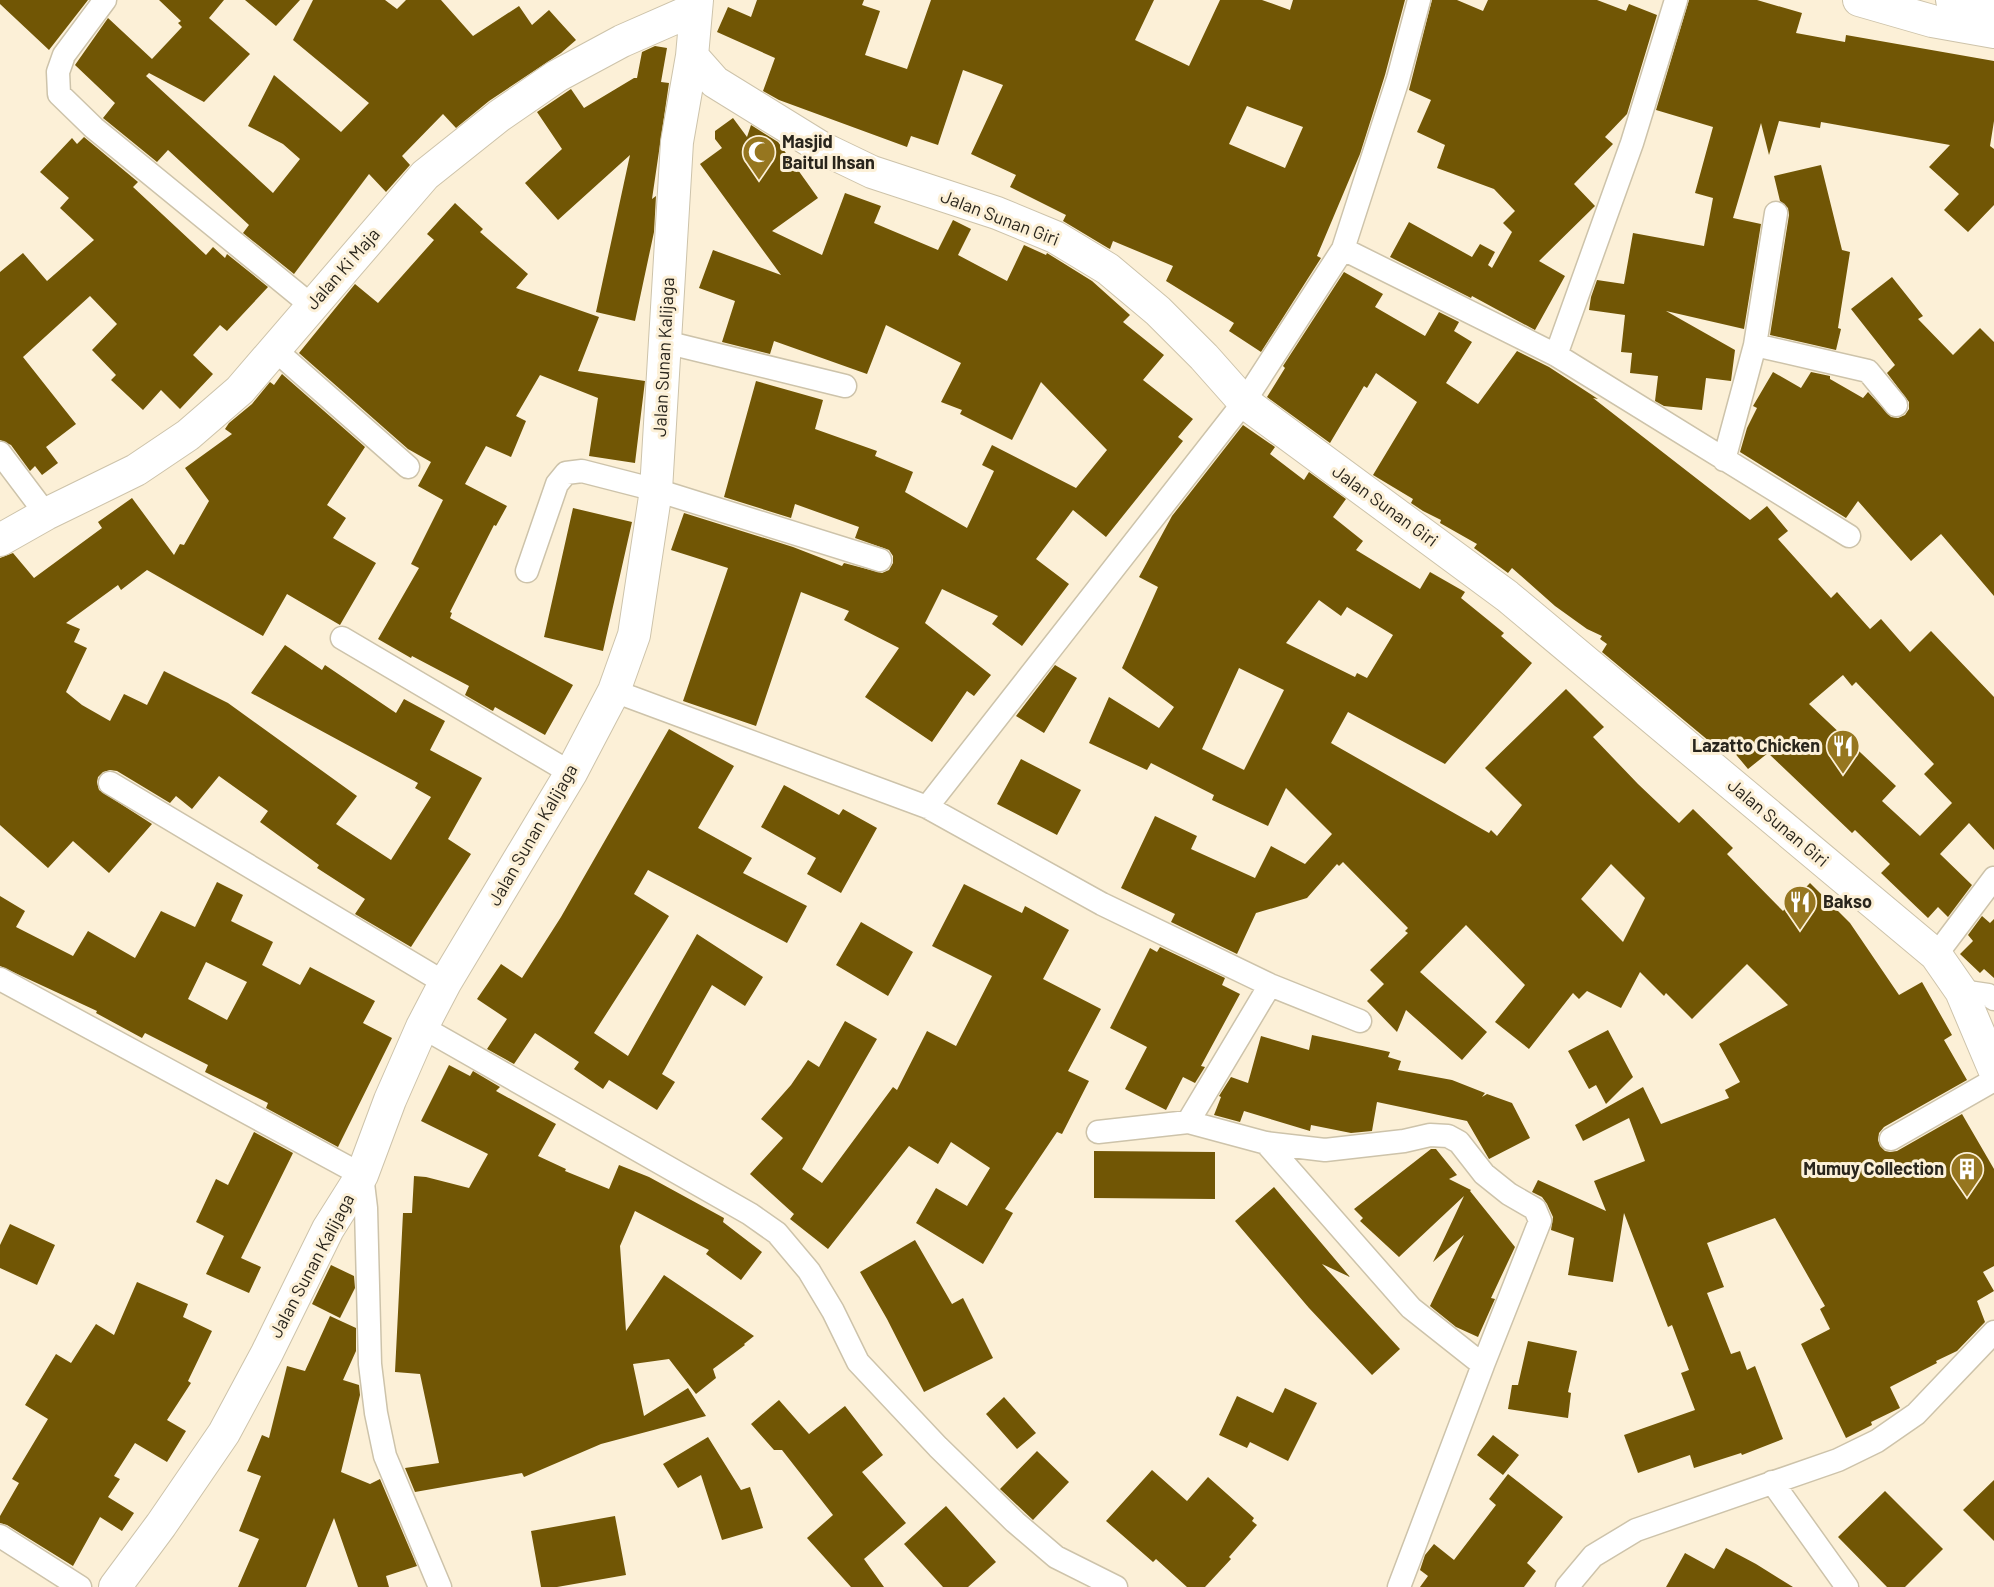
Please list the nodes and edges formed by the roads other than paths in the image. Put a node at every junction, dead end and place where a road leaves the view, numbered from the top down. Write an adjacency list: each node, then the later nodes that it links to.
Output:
1 (105, 0): 12 (street)
2 (1419, 0): 11 (street)
3 (1676, 0): 16 (street)
4 (1859, 0): 8 (street)
5 (1952, 0): 7 (street)
6 (696, 4): 9 (street, Jalan Sunan Kalijaga); 12 (street, Jalan Ki Maja)
7 (1994, 7)
8 (1994, 32)
9 (692, 56): 13 (street, Jalan Sunan Kalijaga); 18 (street, Jalan Sunan Giri)
10 (1776, 213): 14 (street)
11 (1343, 249): 16 (street); 18 (street)
12 (312, 306): 15 (street, Jalan Ki Maja)
13 (665, 342): 17 (street); 23 (street, Jalan Sunan Kalijaga)
14 (1755, 345): 19 (street); 21 (street)
15 (274, 349): 22 (street); 24 (street, Jalan Ki Maja)
16 (1556, 355): 21 (street)
17 (845, 386)
18 (1244, 402): 33 (street); 35 (street, Jalan Sunan Giri)
19 (1896, 405)
20 (0, 453): 24 (street)
21 (1724, 460): 25 (street)
22 (408, 467)
23 (656, 490): 27 (street); 28 (street); 30 (street, Jalan Sunan Kalijaga)
24 (46, 514): 26 (street, Jalan Ki Maja)
25 (1849, 536)
26 (0, 540)
27 (880, 560)
28 (527, 571)
29 (342, 638): 31 (street)
30 (614, 691): 31 (street, Jalan Sunan Kalijaga); 33 (street)
31 (571, 773): 37 (street, Jalan Sunan Kalijaga)
32 (110, 783): 37 (street)
33 (927, 807): 38 (street)
34 (1994, 878): 35 (street)
35 (1936, 955): 39 (street, Jalan Sunan Giri)
36 (0, 979): 49 (street)
37 (446, 983): 42 (street, Jalan Sunan Kalijaga)
38 (1270, 985): 41 (street); 45 (street)
39 (1961, 991): 40 (street); 43 (street, Jalan Sunan Giri)
40 (1994, 999)
41 (1360, 1021)
42 (422, 1028): 49 (street, Jalan Sunan Kalijaga); 57 (street)
43 (1994, 1069)
44 (1994, 1080): 47 (street)
45 (1188, 1122): 46 (street); 48 (street)
46 (1098, 1132)
47 (1891, 1139)
48 (1266, 1143): 51 (street); 51 (street)
49 (362, 1175): 55 (street, Jalan Sunan Kalijaga); 56 (street)
50 (1994, 1332): 52 (street)
51 (1483, 1365): 58 (street)
52 (1772, 1482): 59 (street); 60 (street)
53 (0, 1536): 54 (street)
54 (80, 1587)
55 (115, 1587)
56 (440, 1587)
57 (1116, 1587)
58 (1399, 1587)
59 (1567, 1587)
60 (1847, 1587)

